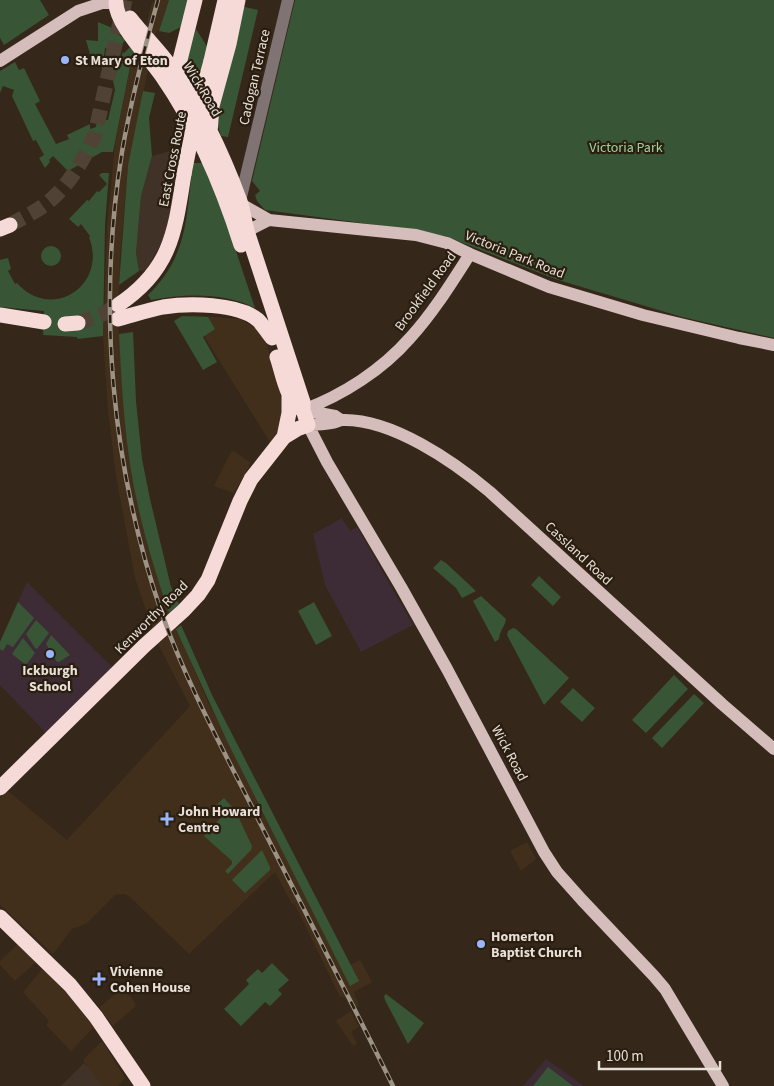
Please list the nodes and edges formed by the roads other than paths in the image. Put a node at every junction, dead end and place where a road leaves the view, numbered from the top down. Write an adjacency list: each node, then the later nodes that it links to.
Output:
1 (195, 0): 6 (highway)
2 (225, 0): 21 (highway, East Cross Route, bridge)
3 (238, 0): 11 (highway)
4 (288, 0): 12 (street, Cadogan Terrace)
5 (116, 1): 7 (highway, Wick Road); 8 (main road); 10 (highway, Wick Road)
6 (184, 39): 7 (highway); 9 (highway)
7 (153, 44): 9 (highway, Wick Road)
8 (0, 61)
9 (176, 73): 10 (highway); 11 (highway, Wick Road)
10 (179, 101): 17 (highway, Wick Road)
11 (210, 133): 13 (highway, Wick Road)
12 (249, 161): 13 (street); 14 (street, Cadogan Terrace)
13 (225, 165): 14 (highway, Wick Road)
14 (240, 202): 15 (main road, Victoria Park Road); 16 (highway, Wick Road)
15 (269, 220): 16 (main road); 18 (main road, Victoria Park Road)
16 (247, 231): 17 (main road); 24 (highway, Wick Road)
17 (242, 247): 21 (highway, Wick Road)
18 (470, 254): 22 (main road, Victoria Park Road); 24 (main road, Brookfield Road)
19 (0, 315): 20 (highway)
20 (44, 322)
21 (272, 338): 23 (highway, Wick Road)
22 (774, 345)
23 (290, 395): 24 (highway, Wick Road); 27 (highway)
24 (303, 410): 25 (main road, Cassland Road); 26 (highway, Wick Road)
25 (341, 420): 26 (main road, Cassland Road); 28 (main road, Cassland Road)
26 (308, 425): 27 (highway, Kenworthy Road); 32 (main road, Wick Road)
27 (284, 437): 29 (highway, Kenworthy Road)
28 (774, 750)
29 (0, 788)
30 (0, 917): 31 (highway)
31 (143, 1086)
32 (723, 1086)

